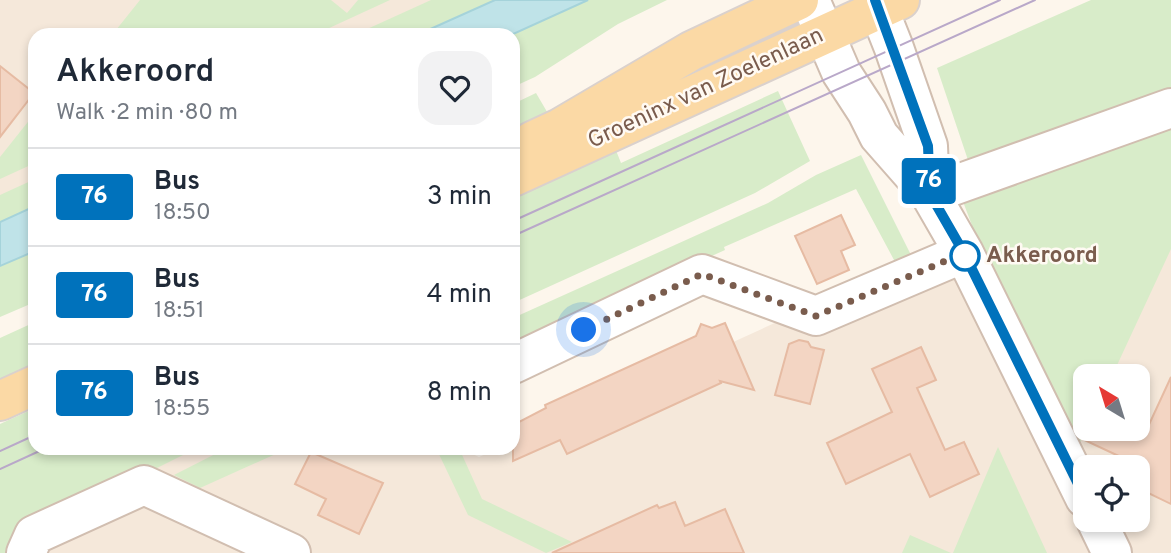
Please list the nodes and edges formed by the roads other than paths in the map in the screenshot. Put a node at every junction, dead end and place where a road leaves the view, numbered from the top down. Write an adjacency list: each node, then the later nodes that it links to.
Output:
1 (799, 0): 6 (main road, Groeninx van Zoelenlaan)
2 (810, 0): 4 (street)
3 (885, 3): 4 (main road, Groeninx van Zoelenlaan); 8 (street)
4 (825, 34): 7 (main road, Groeninx van Zoelenlaan); 8 (street)
5 (1171, 108): 8 (street)
6 (520, 147)
7 (520, 174)
8 (930, 194): 9 (street)
9 (964, 253): 10 (street); 13 (street)
10 (520, 361)
11 (28, 388): 12 (main road)
12 (0, 401)
13 (1073, 474)
14 (1102, 532): 17 (street)
15 (26, 553): 16 (street)
16 (291, 553)
17 (1112, 553)

